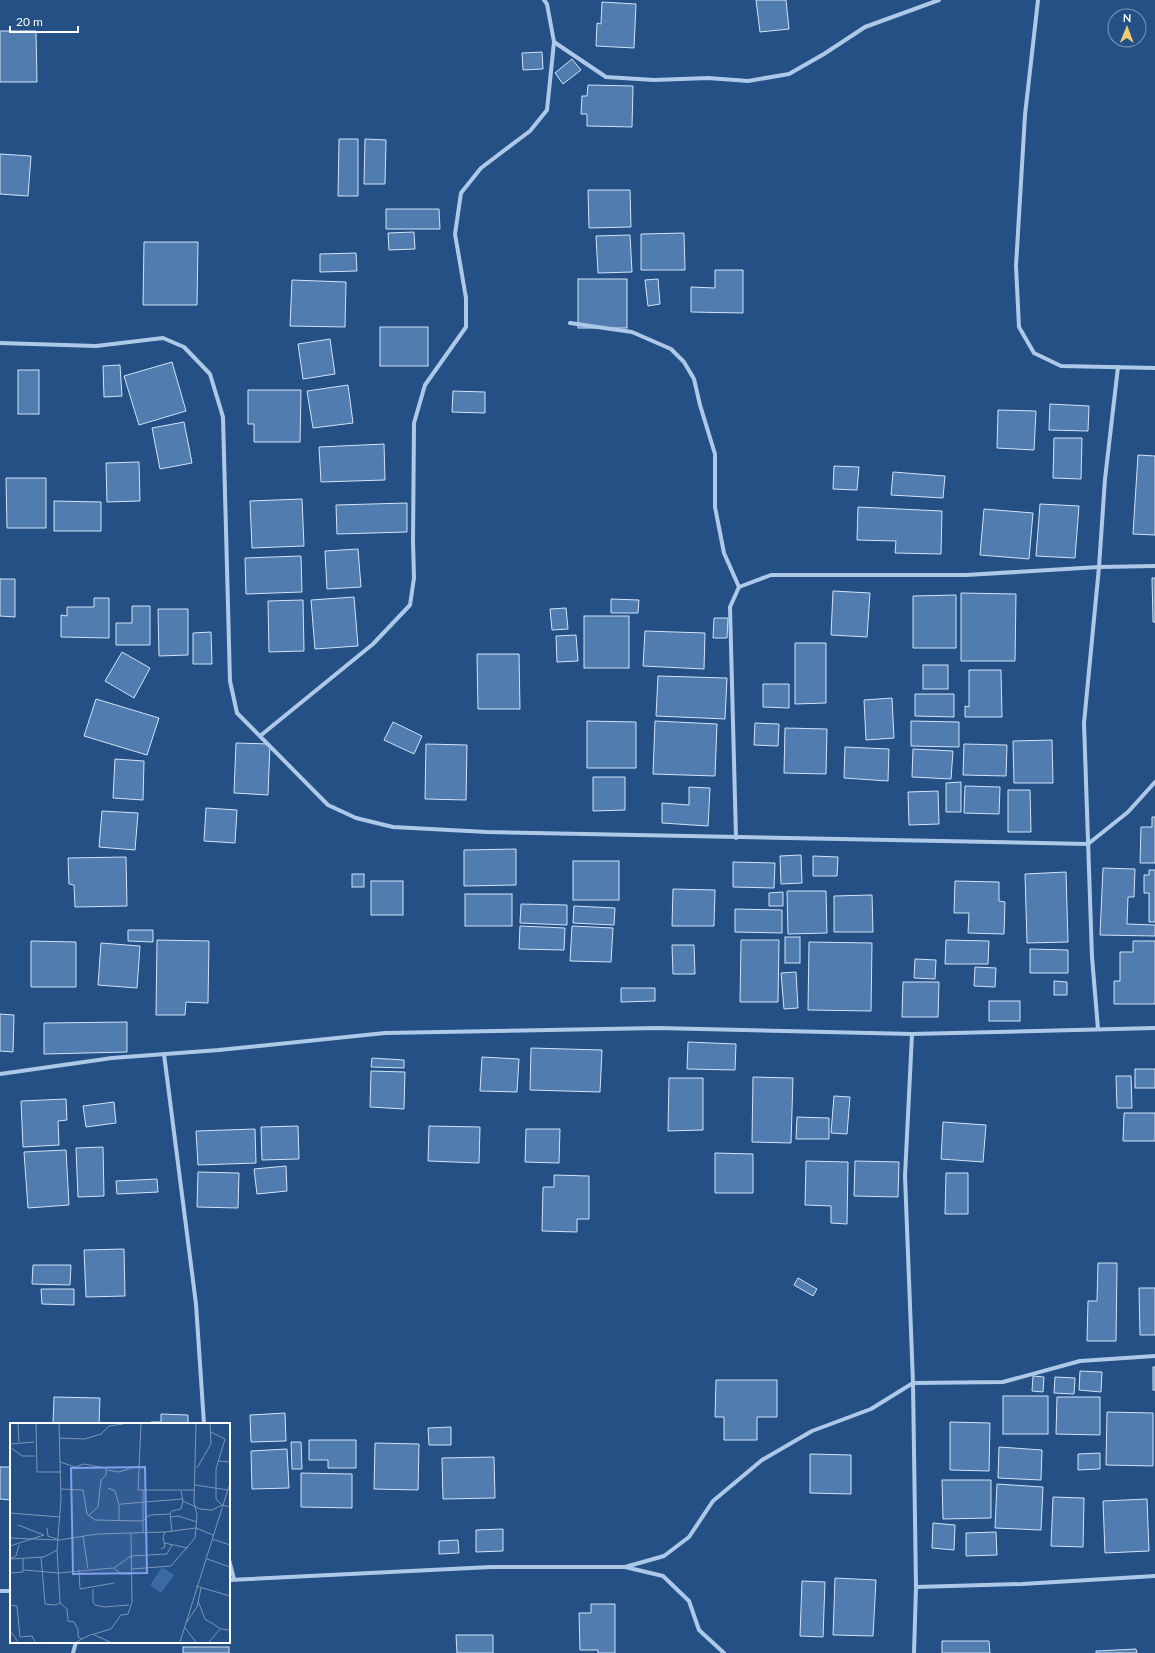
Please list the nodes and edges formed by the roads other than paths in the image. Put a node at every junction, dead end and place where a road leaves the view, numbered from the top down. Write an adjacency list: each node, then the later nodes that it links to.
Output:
1 (544, 0): 4 (street)
2 (939, 0): 4 (street)
3 (1038, 0): 7 (street)
4 (554, 42): 12 (street)
5 (570, 323): 11 (street)
6 (0, 343): 12 (street)
7 (1118, 367): 8 (street); 10 (street)
8 (1155, 368)
9 (1155, 566): 10 (street)
10 (1099, 567): 11 (street); 15 (street)
11 (739, 587): 14 (street)
12 (260, 736): 14 (street)
13 (1155, 782): 15 (street)
14 (736, 838): 15 (street)
15 (1088, 844): 17 (street)
16 (1155, 1028): 17 (street)
17 (1098, 1029): 18 (street)
18 (912, 1034): 19 (street); 22 (street)
19 (164, 1054): 20 (street); 23 (street)
20 (0, 1074)
21 (1155, 1356): 22 (street)
22 (913, 1383): 25 (street); 29 (street)
23 (204, 1423)
24 (230, 1564): 27 (street)
25 (625, 1567): 27 (street); 32 (street)
26 (1155, 1576): 29 (street)
27 (234, 1579): 28 (street)
28 (230, 1580)
29 (916, 1586): 33 (street)
30 (76, 1643): 31 (street)
31 (73, 1653)
32 (724, 1653)
33 (914, 1653)

